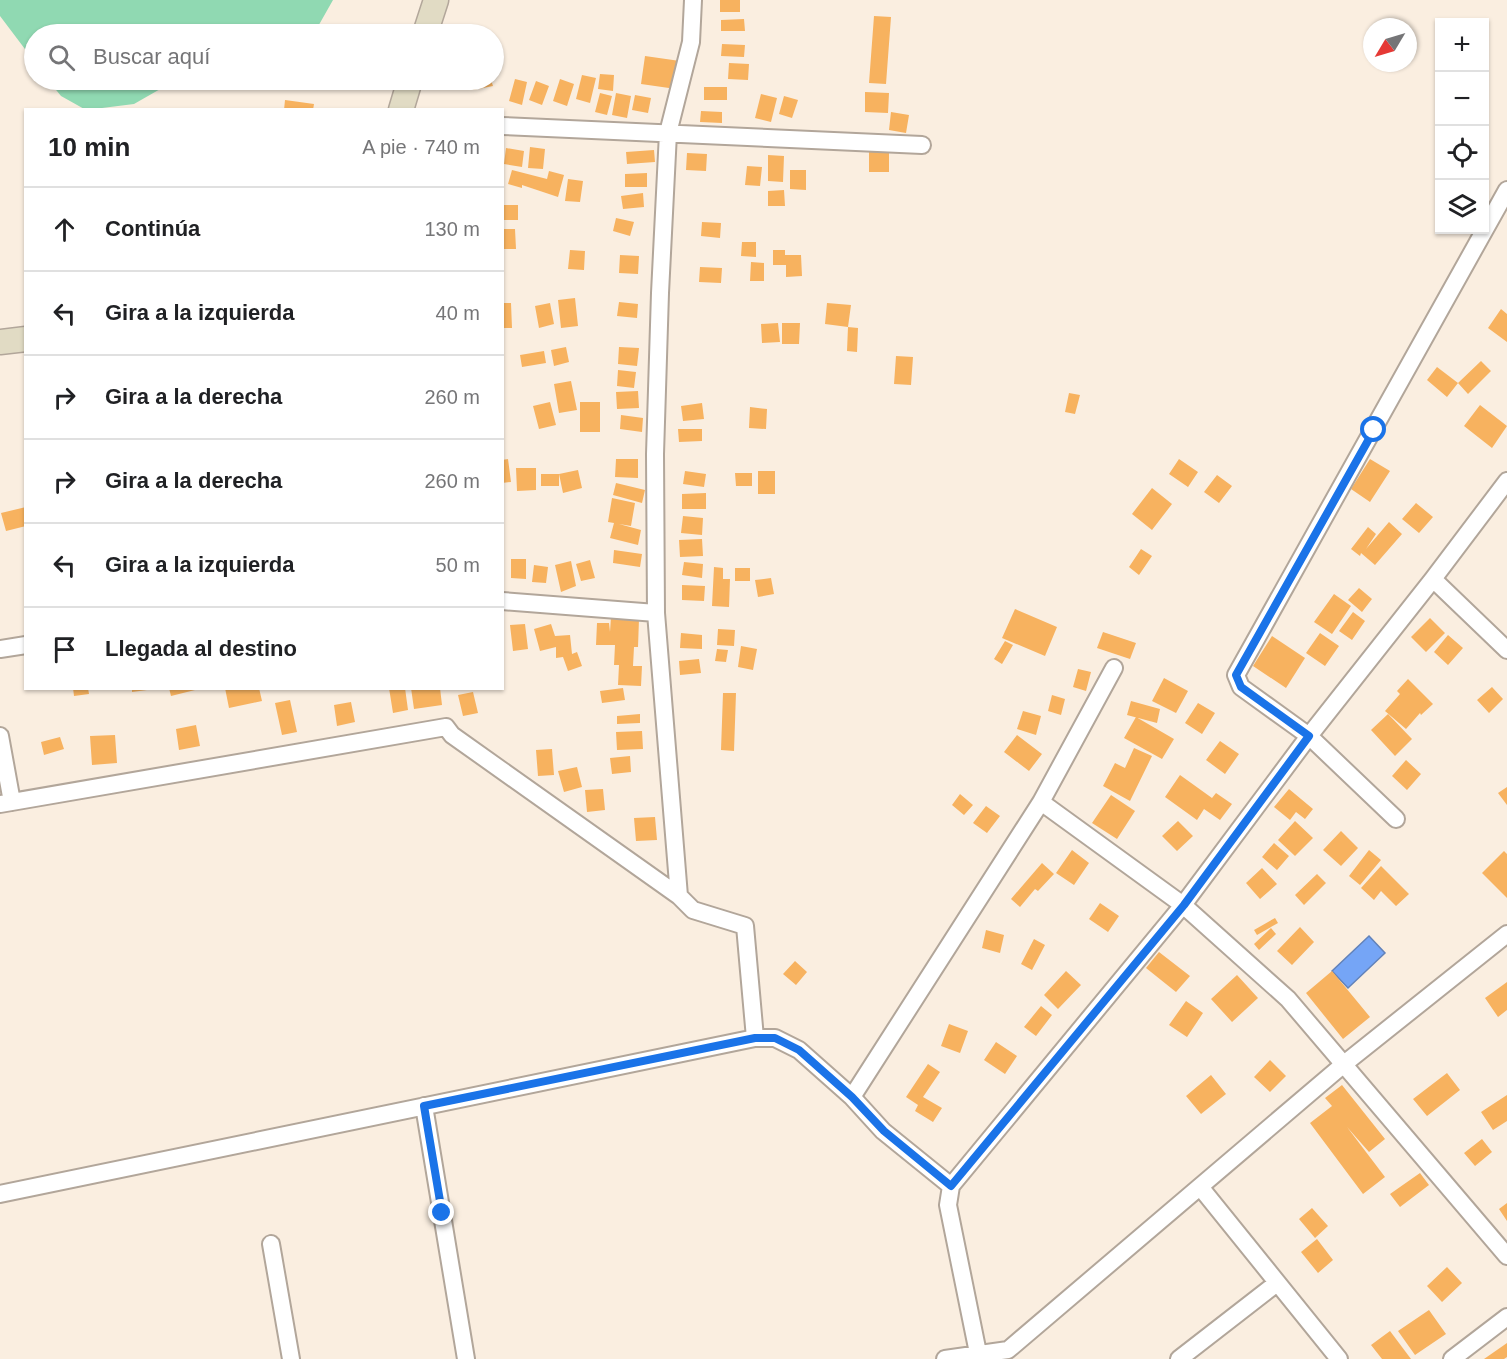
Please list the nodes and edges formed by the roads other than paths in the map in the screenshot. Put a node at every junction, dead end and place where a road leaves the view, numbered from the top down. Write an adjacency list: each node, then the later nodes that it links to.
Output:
1 (436, 0): 3 (main road)
2 (693, 0): 7 (street)
3 (428, 24)
4 (407, 90): 5 (main road)
5 (402, 108)
6 (504, 126): 7 (street)
7 (668, 133): 8 (street); 15 (street)
8 (922, 146)
9 (1507, 190): 21 (street)
10 (24, 339): 11 (main road)
11 (0, 342)
12 (1507, 481): 13 (street)
13 (1433, 579): 18 (street); 21 (street)
14 (504, 602): 15 (street)
15 (656, 613): 25 (street)
16 (24, 645): 17 (street)
17 (0, 649)
18 (1507, 650)
19 (1114, 668): 22 (street)
20 (0, 736): 23 (street)
21 (1309, 736): 24 (street); 26 (street)
22 (1041, 802): 26 (street); 30 (street)
23 (6, 803): 25 (street)
24 (1396, 819)
25 (679, 896): 28 (street)
26 (1184, 905): 29 (street); 32 (street)
27 (1506, 936): 29 (street)
28 (755, 1038): 30 (street); 31 (street)
29 (1344, 1065): 33 (street); 36 (street)
30 (852, 1097): 32 (street)
31 (424, 1106): 34 (street); 42 (street)
32 (951, 1186): 39 (street)
33 (1201, 1188): 37 (street); 40 (street)
34 (0, 1194)
35 (271, 1244): 41 (street)
36 (1507, 1256)
37 (1277, 1283): 44 (street); 45 (street)
38 (1507, 1317): 46 (street)
39 (978, 1353): 40 (street); 43 (street)
40 (1009, 1354)
41 (291, 1359)
42 (466, 1359)
43 (945, 1359)
44 (1179, 1359)
45 (1339, 1359)
46 (1452, 1359)

